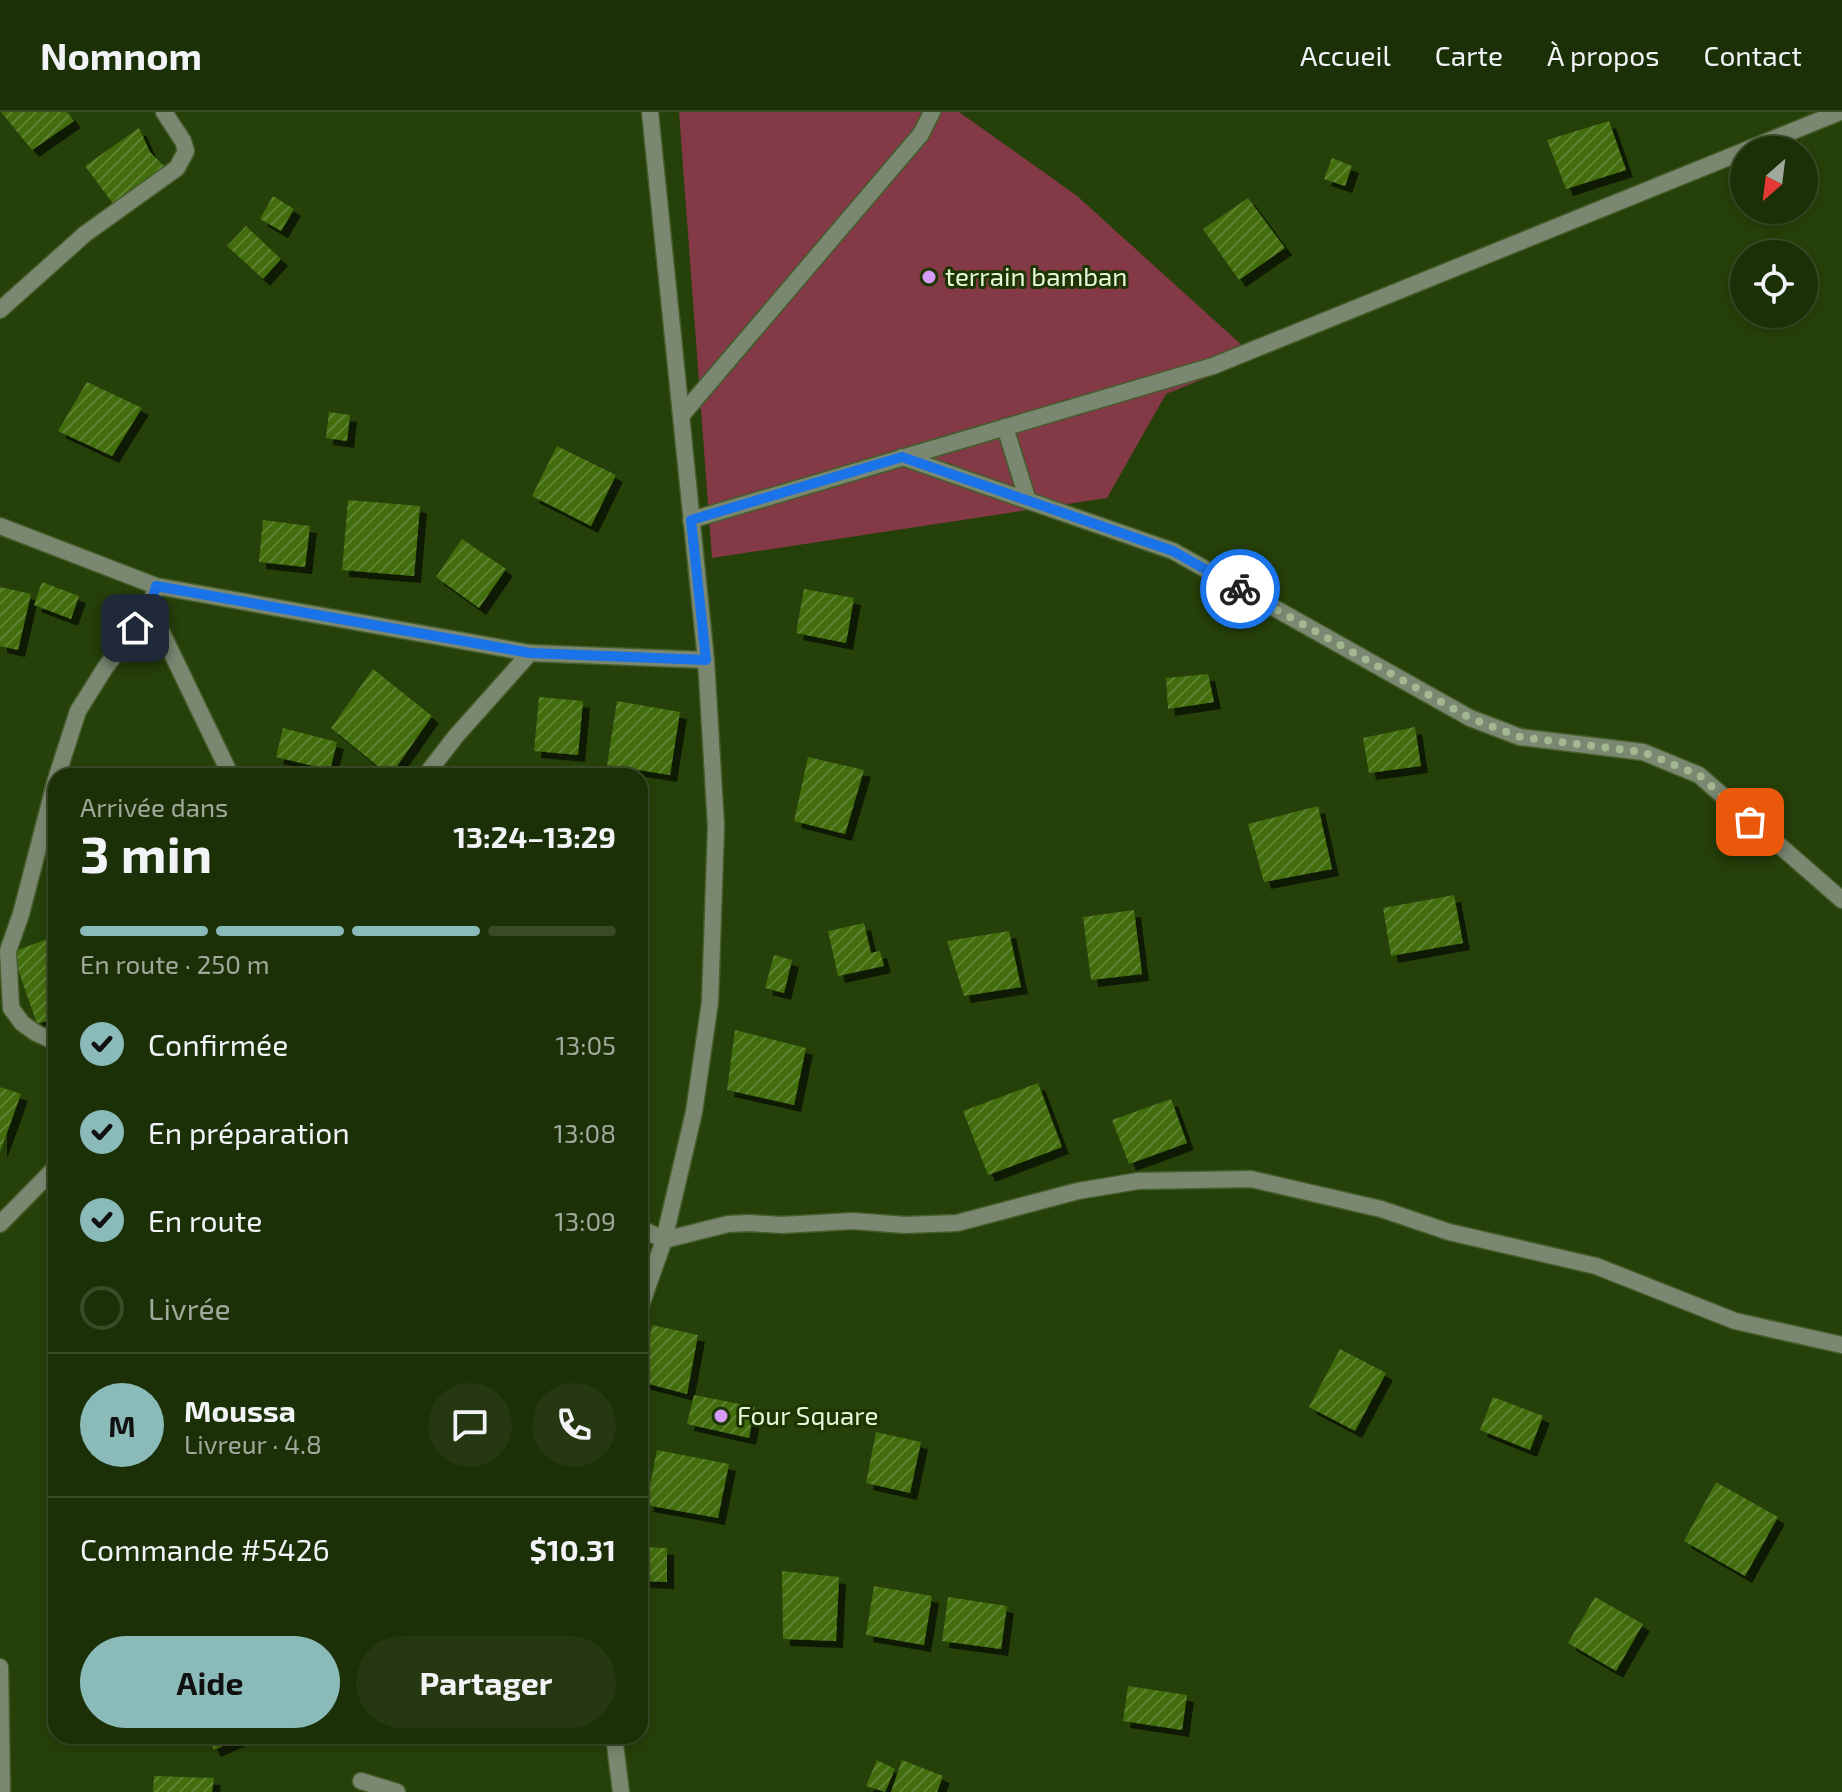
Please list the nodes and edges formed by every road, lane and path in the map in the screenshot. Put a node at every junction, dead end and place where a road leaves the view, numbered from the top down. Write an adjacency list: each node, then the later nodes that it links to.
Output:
1 (164, 112): 7 (street)
2 (650, 112): 8 (street)
3 (932, 112): 8 (street)
4 (1840, 112): 5 (street)
5 (1780, 136)
6 (1730, 156): 9 (street)
7 (0, 310)
8 (681, 416): 12 (street)
9 (1005, 427): 10 (street); 11 (street)
10 (902, 457): 11 (street); 12 (street)
11 (1028, 501): 22 (street)
12 (691, 520): 17 (street)
13 (0, 526): 14 (street)
14 (156, 586): 15 (street); 16 (street)
15 (150, 608): 18 (street); 19 (street)
16 (530, 653): 17 (street); 20 (street)
17 (706, 660): 27 (street)
18 (59, 768)
19 (227, 768)
20 (431, 768)
21 (48, 809): 23 (street)
22 (1842, 900)
23 (48, 1038)
24 (48, 1175): 25 (street)
25 (0, 1224)
26 (648, 1232): 27 (street)
27 (664, 1240): 28 (street); 29 (street)
28 (648, 1285)
29 (1842, 1345)
30 (0, 1667): 33 (street)
31 (615, 1744): 35 (street)
32 (361, 1781): 34 (street)
33 (2, 1792)
34 (397, 1792)
35 (621, 1792)

